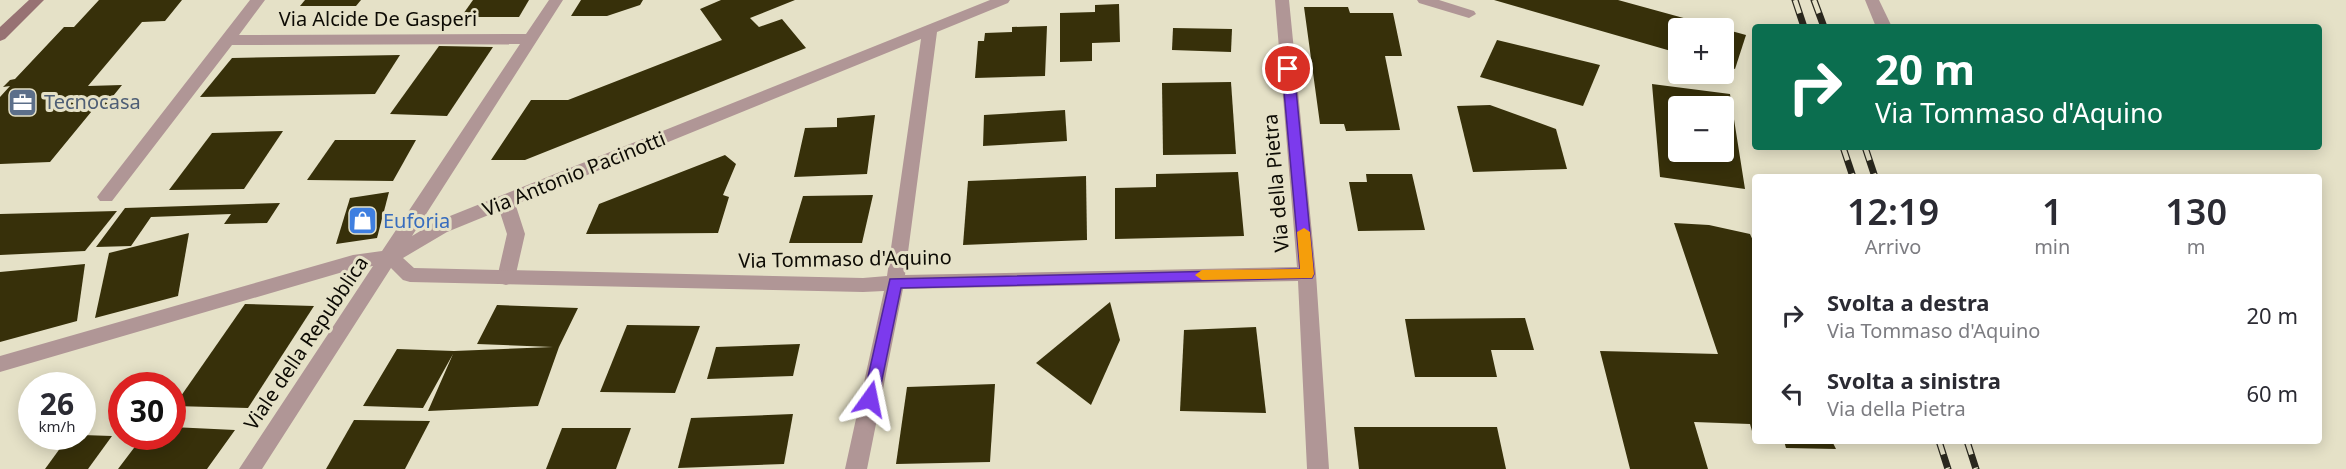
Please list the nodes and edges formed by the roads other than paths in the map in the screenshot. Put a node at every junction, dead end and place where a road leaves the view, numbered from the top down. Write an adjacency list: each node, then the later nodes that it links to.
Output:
1 (37, 0): 11 (main road)
2 (258, 0): 13 (street, Via Alcide De Gasperi)
3 (556, 0): 12 (street, Viale della Repubblica)
4 (1003, 0): 10 (street, Via Antonio Pacinotti)
5 (1282, 0): 17 (street, Via della Pietra)
6 (1424, 0): 8 (street)
7 (1872, 0): 9 (street)
8 (1469, 14)
9 (1883, 24)
10 (930, 29): 15 (street, Via Antonio Pacinotti); 19 (street)
11 (0, 36)
12 (530, 39): 13 (street, Via Alcide De Gasperi); 16 (street, Viale della Repubblica)
13 (225, 40): 14 (street, Via Alcide De Gasperi)
14 (106, 197)
15 (506, 203): 16 (street, Via Antonio Pacinotti); 18 (street)
16 (390, 257): 18 (street, Via Tommaso d'Aquino); 20 (street, Via Antonio Pacinotti); 21 (street, Viale della Repubblica)
17 (1307, 274): 19 (street, Via Tommaso d'Aquino); 23 (street, Via della Pietra)
18 (506, 278): 19 (street, Via Tommaso d'Aquino)
19 (895, 283): 22 (street)
20 (0, 364)
21 (250, 469)
22 (856, 469)
23 (1318, 469)

